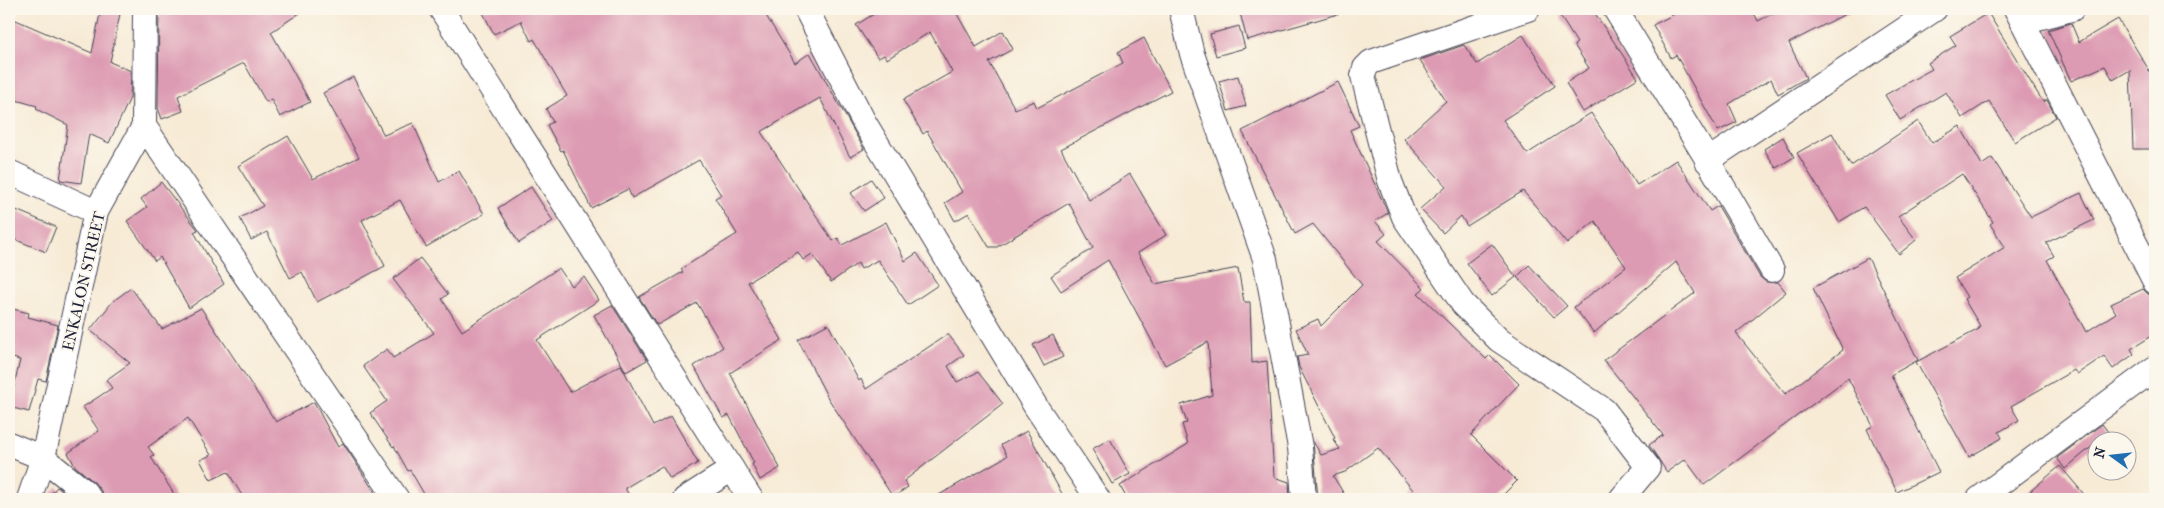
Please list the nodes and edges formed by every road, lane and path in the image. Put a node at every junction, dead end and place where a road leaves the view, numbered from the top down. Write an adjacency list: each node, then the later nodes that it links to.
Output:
1 (145, 9): 10 (street, ENKALON STREET)
2 (440, 9): 19 (street)
3 (806, 9): 25 (street)
4 (1181, 9): 26 (street)
5 (1528, 9): 27 (street)
6 (1615, 9): 11 (street)
7 (1935, 9): 11 (street)
8 (2072, 9): 9 (street)
9 (2020, 15): 15 (street)
10 (144, 126): 13 (street, ENKALON STREET); 22 (street)
11 (1707, 161): 14 (street)
12 (9, 172): 13 (street)
13 (96, 212): 18 (street, ENKALON STREET)
14 (1772, 270)
15 (2155, 282)
16 (2155, 368): 28 (street)
17 (9, 444): 18 (street)
18 (43, 458): 20 (street, ENKALON STREET); 21 (street)
19 (732, 469): 23 (street); 24 (street)
20 (30, 499)
21 (90, 499)
22 (397, 499)
23 (685, 499)
24 (751, 499)
25 (1098, 499)
26 (1304, 499)
27 (1621, 499)
28 (1979, 499)

